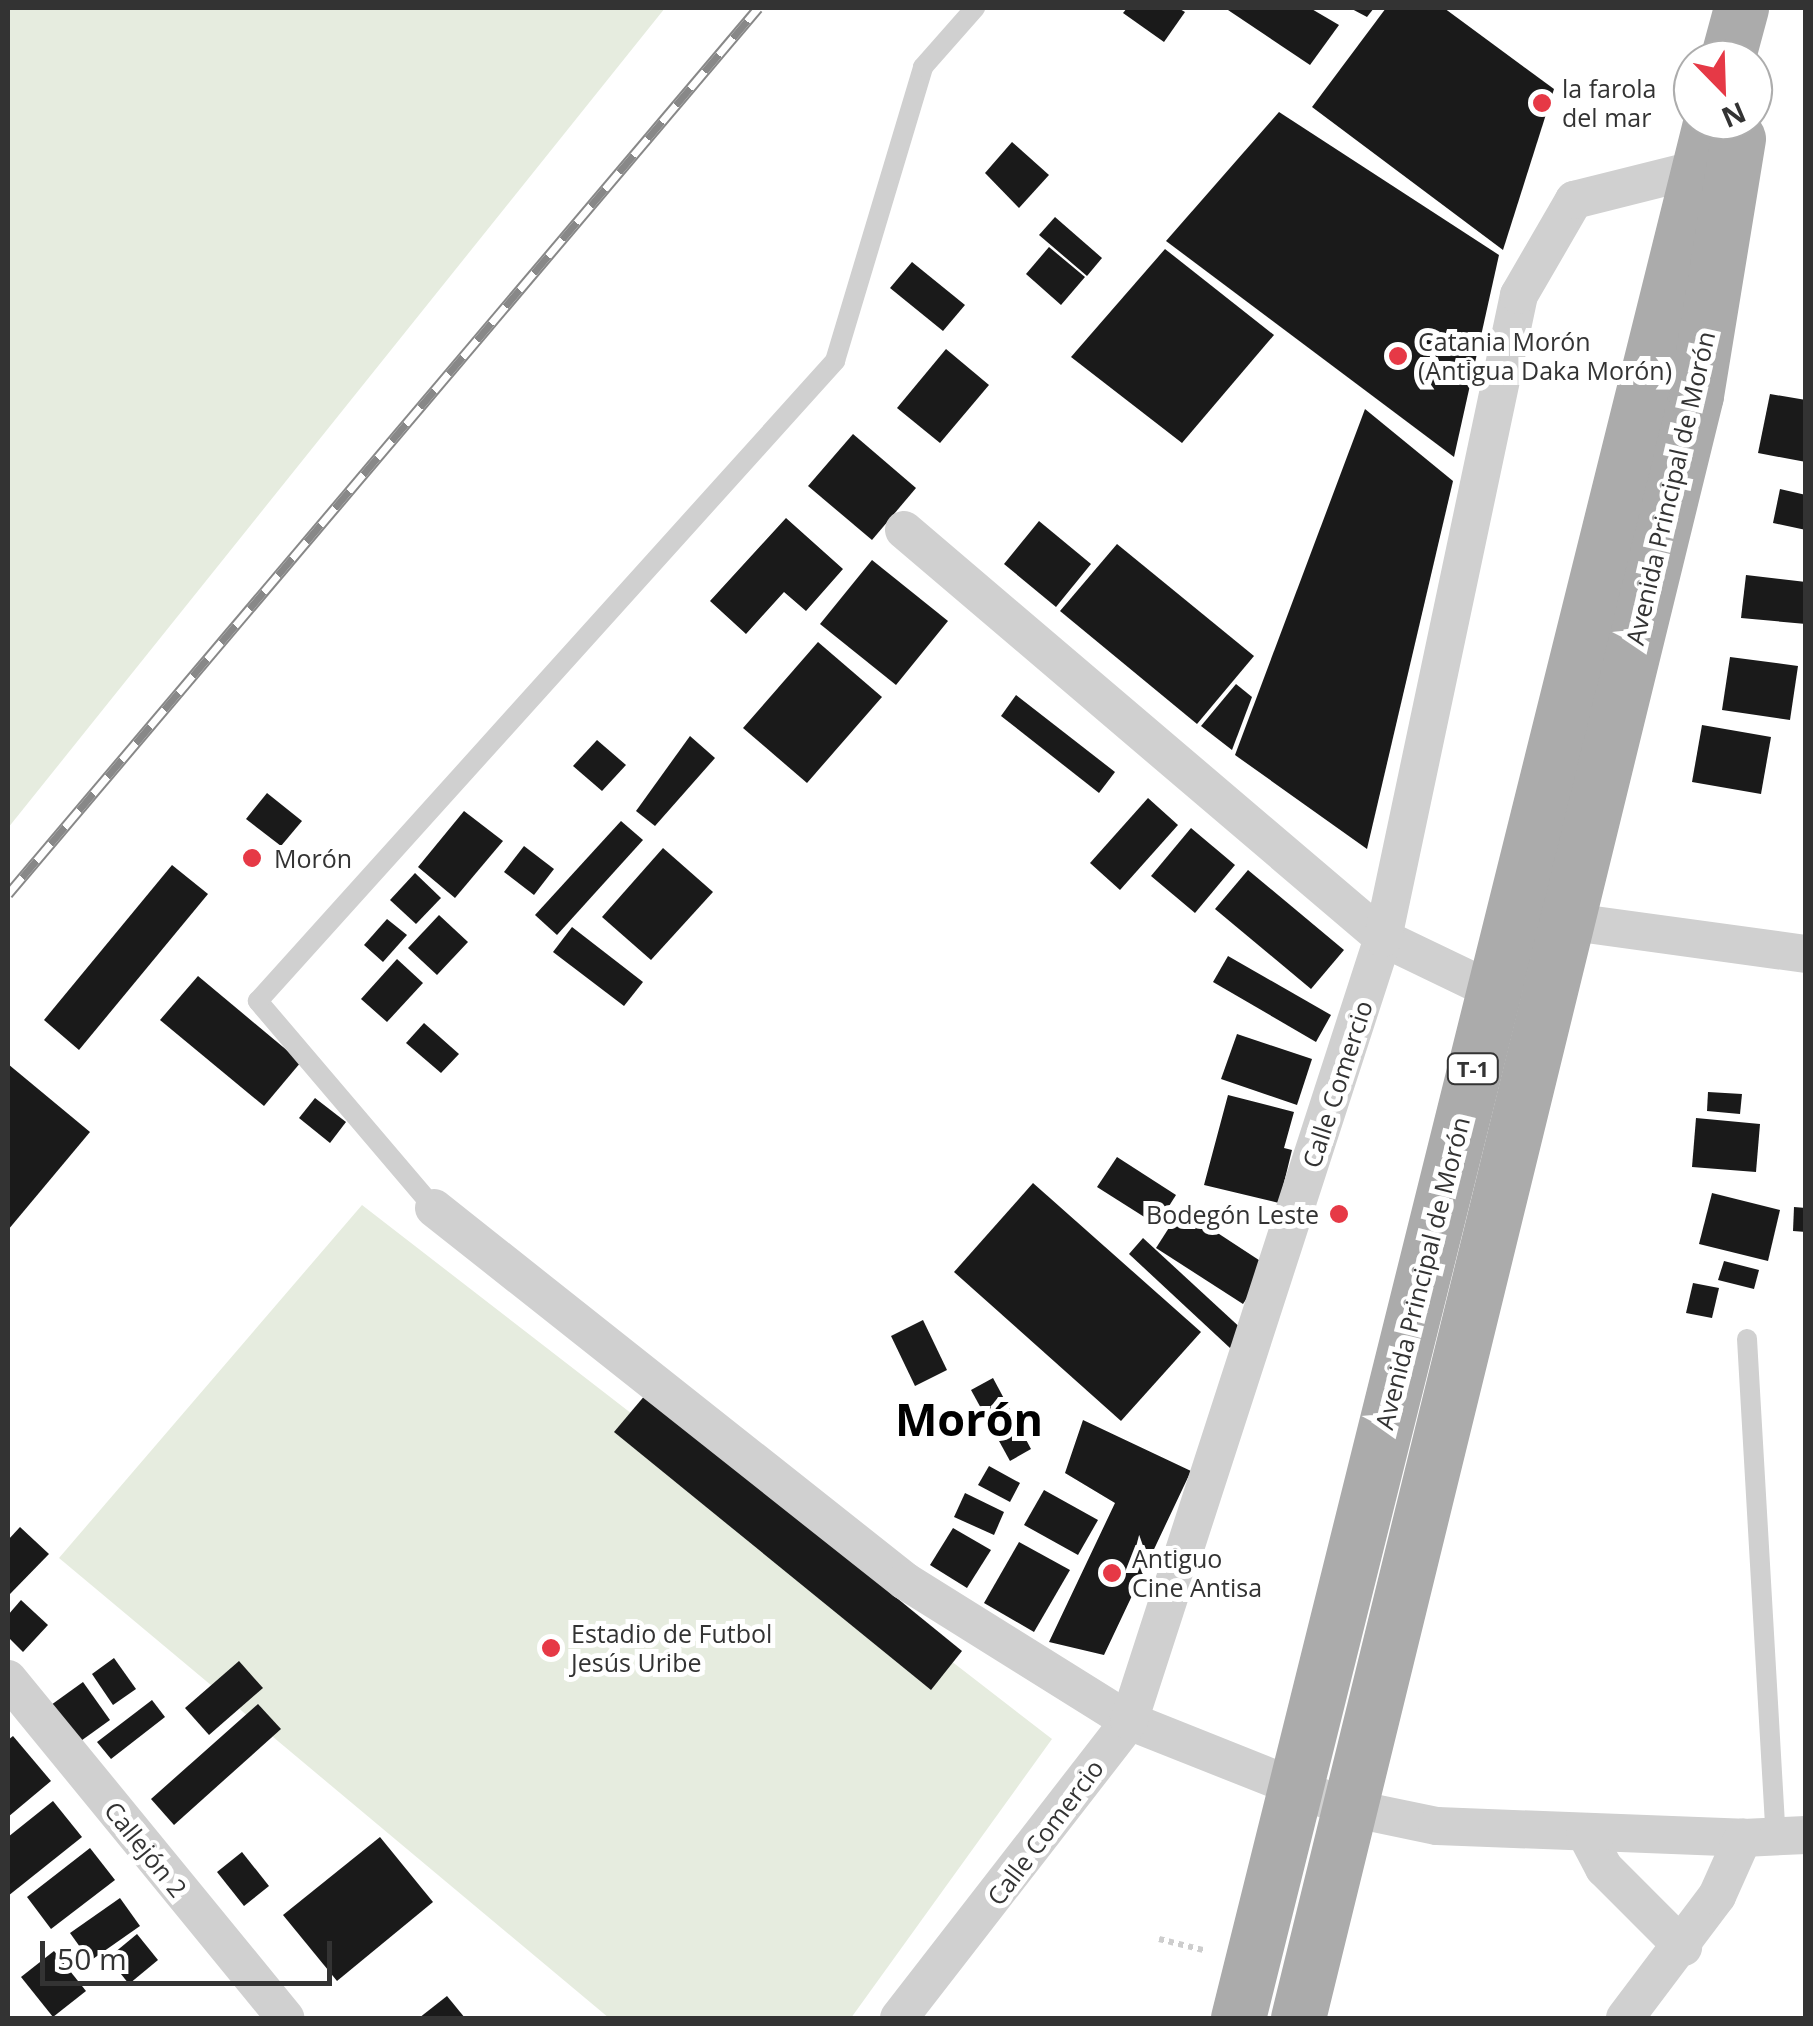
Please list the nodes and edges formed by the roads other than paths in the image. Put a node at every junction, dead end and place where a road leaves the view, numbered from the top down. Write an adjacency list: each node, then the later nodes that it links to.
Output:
1 (975, 8): 13 (lane)
2 (1741, 8): 4 (main road)
3 (1760, 8): 5 (main road)
4 (1732, 40)
5 (1754, 40)
6 (1738, 140): 9 (main road, Avenida Principal de Morón / T-1)
7 (1704, 144): 10 (street, Calle Comercio); 12 (main road, Avenida Principal de Morón / T-1)
8 (904, 530): 10 (street)
9 (1565, 921): 11 (street); 18 (main road, Avenida Principal de Morón / T-1)
10 (1383, 938): 12 (street); 16 (street, Calle Comercio)
11 (1806, 954)
12 (1492, 991): 17 (main road, Avenida Principal de Morón / T-1)
13 (434, 1208): 16 (street)
14 (1747, 1339): 20 (lane)
15 (8, 1679): 22 (street, Callejón 2)
16 (1129, 1721): 17 (street); 23 (street, Calle Comercio)
17 (1293, 1788): 18 (street); 24 (main road, Avenida Principal de Morón / T-1)
18 (1346, 1807): 19 (street); 25 (main road, Avenida Principal de Morón / T-1)
19 (1585, 1832): 20 (street); 21 (street)
20 (1775, 1837): 21 (street)
21 (1683, 1946): 26 (street)
22 (285, 2018)
23 (899, 2018)
24 (1238, 2018)
25 (1298, 2018)
26 (1625, 2018)

